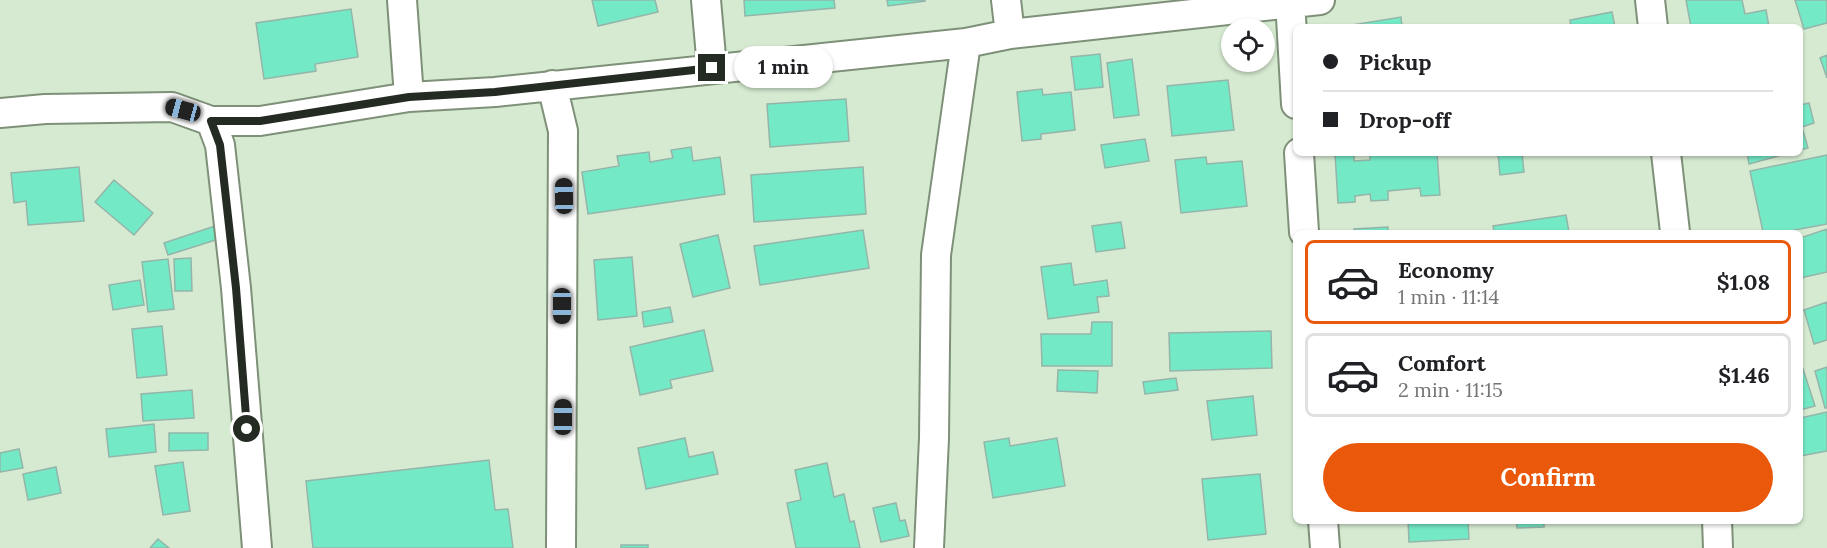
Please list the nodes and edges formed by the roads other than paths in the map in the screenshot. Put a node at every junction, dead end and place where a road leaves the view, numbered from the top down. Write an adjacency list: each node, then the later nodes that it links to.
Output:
1 (402, 0): 13 (street)
2 (706, 0): 11 (street)
3 (1006, 0): 8 (street)
4 (1320, 0): 6 (street)
5 (1650, 0): 7 (street)
6 (1290, 2): 8 (street); 10 (street)
7 (1653, 24)
8 (1010, 34): 9 (street)
9 (966, 43): 11 (street); 24 (street)
10 (1293, 53)
11 (712, 68): 12 (street)
12 (552, 85): 13 (street); 23 (street)
13 (409, 97): 15 (street)
14 (0, 113): 15 (street)
15 (211, 121): 22 (street)
16 (1299, 156): 18 (street)
17 (1666, 156): 19 (street)
18 (1304, 230)
19 (1675, 230)
20 (1323, 524): 25 (street)
21 (1717, 524): 26 (street)
22 (257, 548)
23 (561, 548)
24 (929, 548)
25 (1325, 548)
26 (1718, 548)

